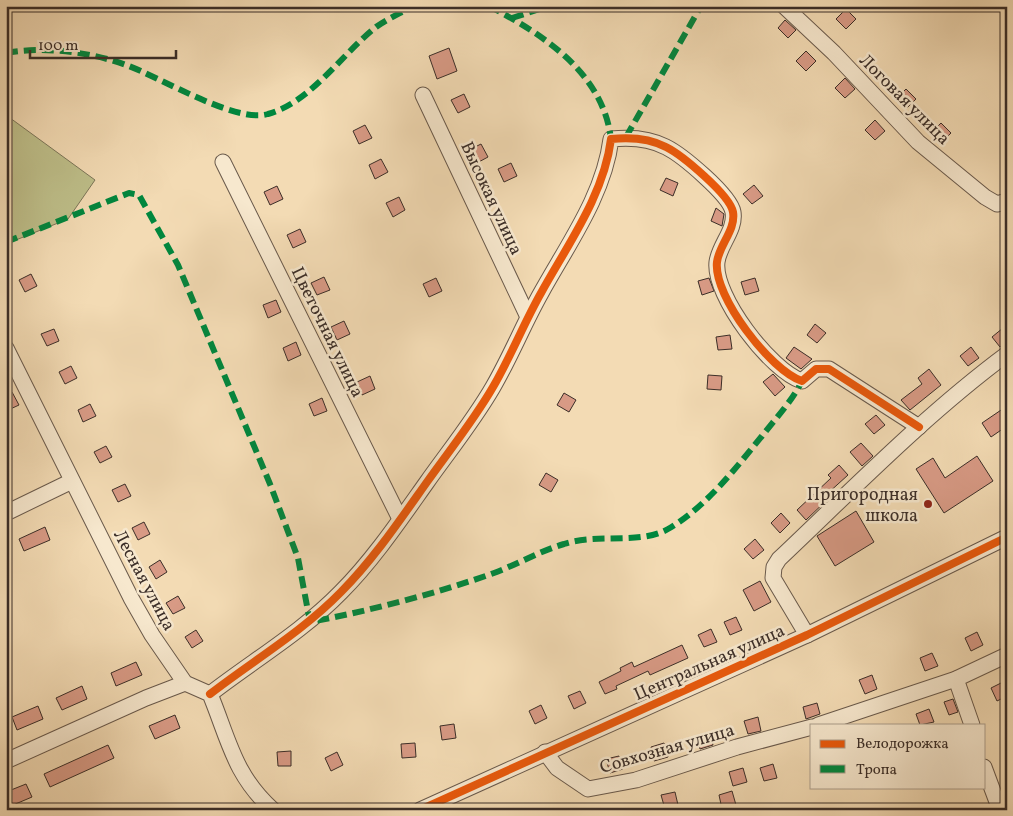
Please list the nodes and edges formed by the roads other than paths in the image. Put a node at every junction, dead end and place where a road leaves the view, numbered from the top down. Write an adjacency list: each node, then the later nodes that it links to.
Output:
1 (784, 6): 4 (street, Логовая улица)
2 (423, 95): 5 (street, Высокая улица)
3 (223, 162): 11 (street, Цветочная улица)
4 (1007, 201)
5 (528, 317): 8 (street); 11 (street)
6 (6, 348): 9 (street, Лесная улица)
7 (1007, 354): 8 (street, Центральная улица)
8 (919, 427): 13 (street, Центральная улица)
9 (72, 481): 10 (street); 16 (street, Лесная улица)
10 (6, 513)
11 (400, 519): 17 (street)
12 (1007, 537): 13 (street, Центральная улица)
13 (807, 635): 21 (street, Центральная улица)
14 (1007, 654): 15 (street)
15 (956, 679): 18 (street); 19 (street)
16 (185, 683): 17 (street); 22 (street)
17 (210, 694): 24 (street)
18 (821, 724)
19 (972, 724)
20 (810, 727): 21 (street, Совхозная улица)
21 (545, 752): 25 (street, Центральная улица)
22 (6, 761)
23 (986, 772): 26 (street)
24 (273, 810)
25 (420, 810)
26 (1000, 810)

